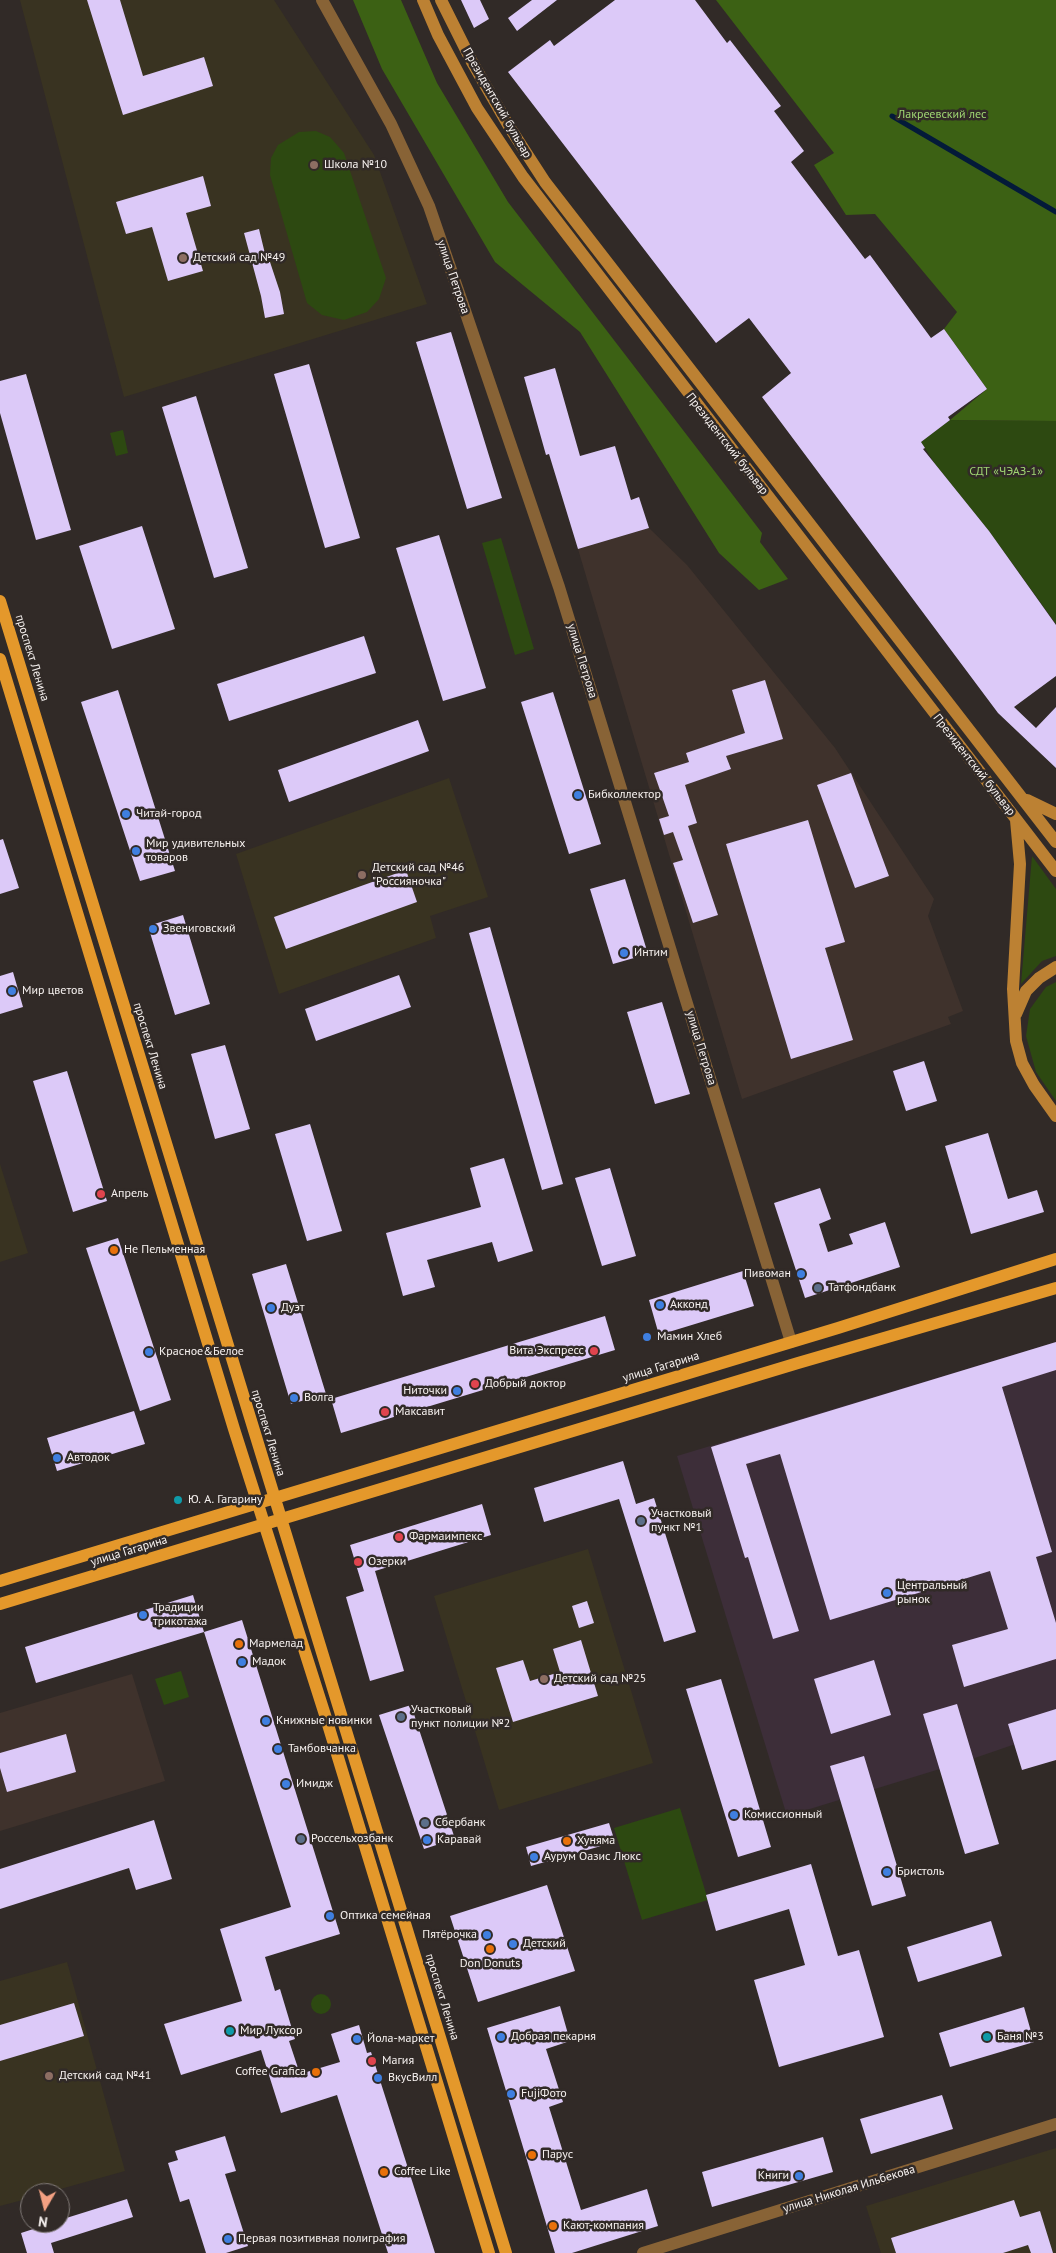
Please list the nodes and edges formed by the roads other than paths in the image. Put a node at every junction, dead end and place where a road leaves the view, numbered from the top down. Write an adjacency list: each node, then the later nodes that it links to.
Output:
1 (322, 0): 16 (street, улица Петрова)
2 (423, 0): 8 (main road, Президентский бульвар)
3 (441, 0): 6 (main road, Президентский бульвар)
4 (0, 601): 18 (main road, проспект Ленина)
5 (0, 659): 19 (main road)
6 (1023, 799): 7 (main road); 9 (main road, Президентский бульвар)
7 (1056, 814)
8 (1016, 819): 10 (main road, Президентский бульвар); 12 (main road)
9 (1056, 842)
10 (1056, 871)
11 (1056, 967): 12 (main road)
12 (1014, 1016): 13 (main road)
13 (1056, 1116)
14 (1056, 1259): 16 (main road, улица Гагарина)
15 (1056, 1288): 17 (main road)
16 (791, 1342): 17 (main road); 18 (main road, улица Гагарина)
17 (798, 1363): 20 (main road)
18 (274, 1498): 19 (main road, улица Гагарина); 20 (main road, проспект Ленина)
19 (257, 1502): 21 (main road); 22 (main road, улица Гагарина)
20 (281, 1519): 21 (main road, улица Гагарина); 26 (main road, проспект Ленина)
21 (265, 1524): 23 (main road, улица Гагарина); 25 (main road)
22 (0, 1581)
23 (0, 1604)
24 (1056, 2124): 27 (street, улица Николая Ильбекова)
25 (489, 2253)
26 (506, 2253)
27 (643, 2253)

